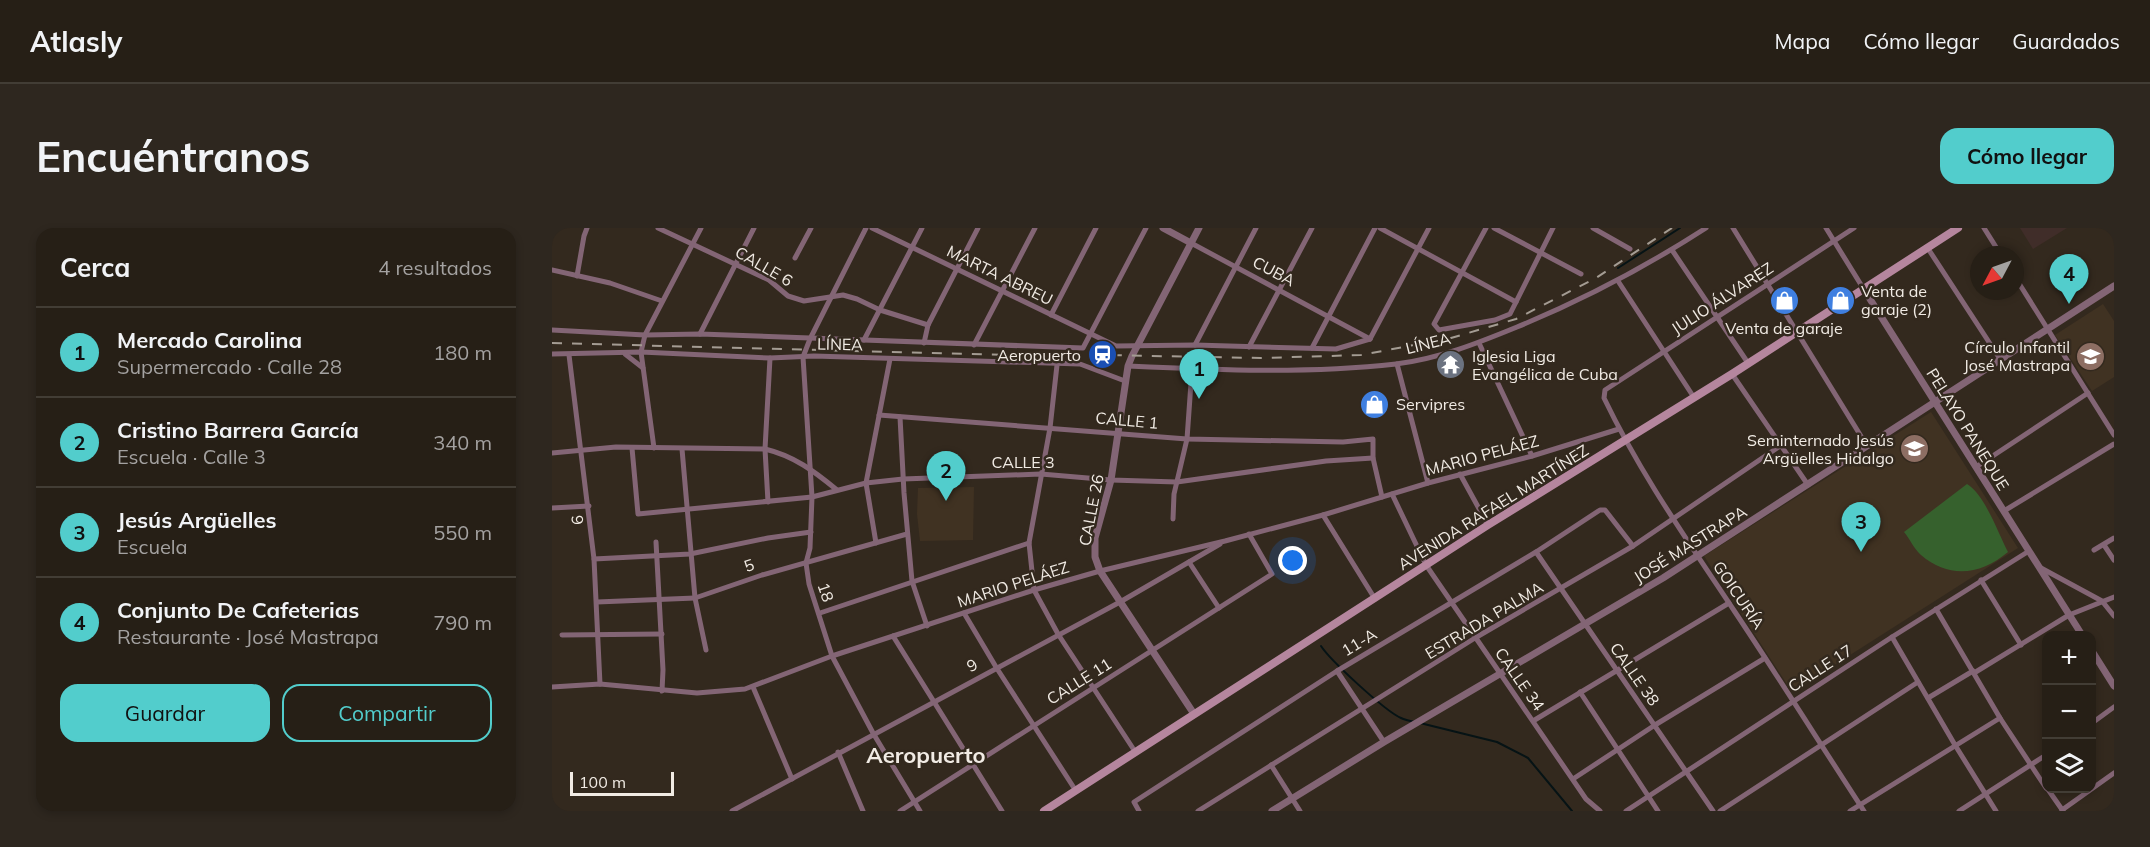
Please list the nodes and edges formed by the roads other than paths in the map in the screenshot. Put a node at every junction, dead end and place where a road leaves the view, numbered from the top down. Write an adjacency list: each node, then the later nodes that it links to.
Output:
1 (587, 228): 49 (street)
2 (658, 228): 34 (street, CALLE 6)
3 (701, 228): 34 (street)
4 (754, 228): 43 (street)
5 (811, 228): 42 (street)
6 (866, 228): 57 (street)
7 (872, 228): 36 (street, MARTA ABREU)
8 (922, 228): 36 (street)
9 (978, 228): 45 (street)
10 (1035, 228): 55 (street)
11 (1095, 228): 61 (street)
12 (1146, 228): 68 (street)
13 (1163, 228): 33 (street, CUBA)
14 (1199, 228): 33 (street, CALLE 26)
15 (1257, 228): 44 (street)
16 (1312, 228): 54 (street)
17 (1375, 228): 62 (street)
18 (1380, 228): 38 (street)
19 (1429, 228): 38 (street)
20 (1486, 228): 47 (street)
21 (1494, 228): 41 (street)
22 (1553, 228): 41 (street)
23 (1593, 228): 31 (street)
24 (1608, 228): 31 (street)
25 (1706, 228): 40 (street, LÍNEA)
26 (1733, 228): 51 (street)
27 (1826, 228): 32 (street, PELAYO PANEQUE)
28 (1854, 228): 32 (street, JULIO ÁLVAREZ)
29 (1958, 228): 37 (main road, AVENIDA RAFAEL MARTÍNEZ)
30 (1984, 228): 35 (street)
31 (1605, 234): 39 (street)
32 (1834, 241): 51 (street, JULIO ÁLVAREZ); 53 (street, PELAYO PANEQUE)
33 (1191, 243): 44 (street, CUBA); 77 (street, CALLE 26)
34 (692, 244): 43 (street, CALLE 6); 58 (street)
35 (1995, 246)
36 (912, 247): 45 (street, MARTA ABREU); 60 (street)
37 (1927, 247): 53 (main road, AVENIDA RAFAEL MARTÍNEZ); 89 (street)
38 (1418, 249): 47 (street); 72 (street)
39 (1630, 249)
40 (1672, 250): 50 (street, LÍNEA); 63 (street)
41 (1541, 253): 48 (street); 59 (street)
42 (795, 258)
43 (736, 264): 57 (street, CALLE 6); 69 (street)
44 (1236, 266): 54 (street, CUBA); 78 (street)
45 (957, 269): 55 (street, MARTA ABREU); 64 (street)
46 (552, 270): 49 (street)
47 (1462, 273): 59 (street); 59 (street, LÍNEA)
48 (1581, 274)
49 (577, 276): 58 (street)
50 (1618, 281): 75 (street, LÍNEA); 81 (street)
51 (1768, 285): 63 (street, JULIO ÁLVAREZ); 67 (street)
52 (2114, 286): 65 (street, JOSÉ MASTRAPA)
53 (1863, 288): 67 (main road, AVENIDA RAFAEL MARTÍNEZ); 101 (street, PELAYO PANEQUE)
54 (1279, 289): 62 (street, CUBA); 79 (street)
55 (1003, 291): 61 (street, MARTA ABREU); 76 (street)
56 (2024, 291): 65 (street)
57 (829, 298): 60 (street, CALLE 6); 71 (street)
58 (662, 301): 70 (street)
59 (1516, 303)
60 (880, 310): 64 (street, CALLE 6); 73 (street)
61 (1051, 315): 68 (street, MARTA ABREU)
62 (1329, 316): 72 (street, CUBA); 80 (street)
63 (1718, 317): 81 (street, JULIO ÁLVAREZ); 90 (street)
64 (928, 325): 74 (street)
65 (2048, 329): 89 (street, JOSÉ MASTRAPA); 99 (street)
66 (552, 330): 70 (street, LÍNEA)
67 (1797, 332): 90 (main road, AVENIDA RAFAEL MARTÍNEZ); 112 (street)
68 (1091, 333): 76 (street, LÍNEA); 77 (street, MARTA ABREU)
69 (700, 334): 70 (street, LÍNEA); 71 (street, LÍNEA)
70 (645, 335): 82 (street)
71 (810, 339): 73 (street, LÍNEA); 86 (street)
72 (1370, 339): 80 (street)
73 (864, 340): 74 (street, LÍNEA)
74 (924, 343): 76 (street, LÍNEA)
75 (1479, 343): 91 (street, LÍNEA); 119 (street)
76 (974, 345)
77 (1137, 345): 78 (street); 93 (street, CALLE 26)
78 (1195, 345): 79 (street)
79 (1249, 347): 80 (street)
80 (1312, 348)
81 (1664, 351): 98 (street, JULIO ÁLVAREZ); 100 (street)
82 (640, 352): 83 (street, LÍNEA); 87 (street, LÍNEA); 94 (street)
83 (625, 353): 85 (street, LÍNEA); 94 (street)
84 (552, 354): 85 (street, LÍNEA)
85 (569, 355): 117 (street, 6)
86 (803, 357): 87 (street, LÍNEA); 88 (street, LÍNEA); 122 (street, 18)
87 (770, 358): 116 (street)
88 (890, 359): 92 (street, LÍNEA); 102 (street)
89 (2000, 360): 101 (street, JOSÉ MASTRAPA)
90 (1748, 363): 96 (main road, AVENIDA RAFAEL MARTÍNEZ)
91 (1397, 364): 95 (street, LÍNEA); 129 (street)
92 (1057, 365): 97 (street, LÍNEA); 104 (street)
93 (1128, 366): 95 (street, LÍNEA); 97 (street, CALLE 26)
94 (643, 368): 114 (street)
95 (1192, 369): 108 (street)
96 (1732, 374): 100 (main road, AVENIDA RAFAEL MARTÍNEZ); 111 (street)
97 (1125, 381): 106 (street, CALLE 26)
98 (1605, 390): 105 (street, GOICURÍA)
99 (2088, 393): 107 (street); 121 (street)
100 (1693, 396): 109 (main road, AVENIDA RAFAEL MARTÍNEZ)
101 (1935, 402): 112 (street, JOSÉ MASTRAPA); 121 (street, PELAYO PANEQUE)
102 (879, 415): 103 (street, CALLE 1); 128 (street)
103 (900, 417): 104 (street, CALLE 1); 125 (street)
104 (1050, 428): 106 (street, CALLE 1); 123 (street)
105 (1619, 429): 109 (street, GOICURÍA); 119 (street, MARIO PELÁEZ)
106 (1118, 432): 108 (street, CALLE 1); 126 (street, CALLE 26)
107 (2114, 435)
108 (1187, 439): 120 (street, CALLE 1); 127 (street)
109 (1624, 440): 142 (street, GOICURÍA); 143 (main road, AVENIDA RAFAEL MARTÍNEZ)
110 (2114, 444): 139 (street)
111 (1780, 446): 130 (street); 142 (street, ESTRADA PALMA)
112 (1866, 446): 130 (street, JOSÉ MASTRAPA)
113 (632, 448): 114 (street); 117 (street); 138 (street, CALLE 3)
114 (654, 448): 115 (street)
115 (682, 449): 116 (street); 138 (street)
116 (765, 449): 122 (street); 135 (street)
117 (581, 450): 118 (street); 136 (street, 6)
118 (552, 453)
119 (1532, 456): 124 (street, MARIO PELÁEZ)
120 (1373, 458): 127 (street, CALLE 3); 134 (street)
121 (1976, 467): 139 (street, PELAYO PANEQUE)
122 (810, 468): 131 (street); 133 (street, 18)
123 (1041, 474): 125 (street, CALLE 3); 126 (street, CALLE 3); 151 (street)
124 (1460, 474): 129 (street, MARIO PELÁEZ); 143 (street)
125 (903, 479): 128 (street, CALLE 3); 145 (street)
126 (1111, 480): 127 (street, CALLE 3); 166 (street, CALLE 26)
127 (1177, 482): 141 (street)
128 (866, 483): 131 (street, CALLE 3); 150 (street)
129 (1428, 483): 132 (street, MARIO PELÁEZ)
130 (1808, 485): 159 (street, JOSÉ MASTRAPA)
131 (837, 490): 133 (street, CALLE 3)
132 (1392, 494): 134 (street, MARIO PELÁEZ); 164 (street, CALLE 34)
133 (812, 497): 135 (street, CALLE 3); 144 (street, 18)
134 (1382, 497): 140 (street, MARIO PELÁEZ)
135 (768, 502): 138 (street, CALLE 3)
136 (589, 506): 137 (street); 160 (street, 6)
137 (552, 508)
138 (687, 509): 157 (street)
139 (2004, 511): 155 (street, PELAYO PANEQUE)
140 (1323, 515): 146 (street, MARIO PELÁEZ); 173 (street)
141 (1173, 519)
142 (1672, 521): 153 (street, ESTRADA PALMA); 159 (street, GOICURÍA)
143 (1488, 525): 164 (main road, AVENIDA RAFAEL MARTÍNEZ)
144 (812, 532): 157 (street); 163 (street, 18)
145 (907, 534): 150 (street, 5); 168 (street)
146 (1249, 534): 148 (street, MARIO PELÁEZ); 180 (street, CALLE 11)
147 (2114, 538): 152 (street)
148 (1226, 541): 162 (street, 9); 166 (street, MARIO PELÁEZ)
149 (656, 542): 158 (street)
150 (876, 543): 163 (street, 5)
151 (1029, 543): 168 (street); 169 (street)
152 (2104, 545): 154 (street); 161 (street)
153 (1633, 546): 156 (street, 11-A); 170 (street, ESTRADA PALMA)
154 (2094, 550)
155 (2030, 551): 165 (street, PELAYO PANEQUE); 167 (street, CALLE 17)
156 (1536, 552): 170 (street, CALLE 38); 178 (street, 11-A)
157 (690, 554): 158 (street); 172 (street)
158 (658, 556): 160 (street); 174 (street)
159 (1697, 557): 179 (street, GOICURÍA); 186 (street, JOSÉ MASTRAPA)
160 (594, 559): 176 (street, 6)
161 (2114, 560)
162 (1188, 562): 177 (street, 9); 180 (street)
163 (806, 563): 172 (street, 5); 182 (street, 18)
164 (1426, 564): 173 (main road, AVENIDA RAFAEL MARTÍNEZ); 178 (street, CALLE 34)
165 (2040, 568): 175 (street); 184 (street, PELAYO PANEQUE)
166 (1100, 571): 169 (street, MARIO PELÁEZ); 177 (street, CALLE 26)
167 (1982, 580): 181 (street, CALLE 17); 196 (street)
168 (912, 581): 182 (street); 187 (street)
169 (1034, 590): 183 (street, MARIO PELÁEZ); 192 (street)
170 (1562, 590): 186 (street, CALLE 38); 194 (street, ESTRADA PALMA)
171 (2114, 597): 175 (street)
172 (695, 598): 174 (street, 5); 197 (street)
173 (1374, 598): 220 (main road, AVENIDA RAFAEL MARTÍNEZ)
174 (660, 600): 176 (street, 5); 191 (street)
175 (2102, 601): 184 (street); 185 (street)
176 (597, 602): 190 (street, 6)
177 (1120, 602): 192 (street, 9); 198 (street, CALLE 26)
178 (1451, 603): 194 (street, CALLE 34); 204 (street, 11-A)
179 (1729, 603): 200 (street, GOICURÍA); 203 (street)
180 (1219, 609): 198 (street, CALLE 11)
181 (1936, 609): 195 (street, CALLE 17); 205 (street)
182 (819, 613): 199 (street, 18)
183 (964, 613): 187 (street, MARIO PELÁEZ); 202 (street)
184 (2069, 615): 188 (street, PELAYO PANEQUE); 196 (street)
185 (2114, 616)
186 (1584, 625): 203 (street, CALLE 38); 206 (street, JOSÉ MASTRAPA)
187 (927, 626): 193 (street, MARIO PELÁEZ)
188 (2079, 631)
189 (562, 634): 190 (street)
190 (597, 634): 191 (street); 209 (street, 6)
191 (662, 634): 213 (street)
192 (1058, 634): 202 (street, 9); 210 (street)
193 (893, 636): 199 (street, MARIO PELÁEZ); 216 (street)
194 (1475, 638): 206 (street, CALLE 34); 219 (street, ESTRADA PALMA)
195 (1892, 638): 207 (street); 217 (street, CALLE 17)
196 (2022, 645): 205 (street)
197 (706, 650)
198 (1153, 652): 210 (street, CALLE 11); 220 (street, CALLE 26)
199 (832, 656): 212 (street, MARIO PELÁEZ); 226 (street, 18)
200 (1765, 658): 217 (street, GOICURÍA); 225 (street)
201 (2096, 658): 208 (street)
202 (996, 668): 216 (street, 9); 224 (street)
203 (1616, 670): 214 (street); 225 (street, CALLE 38)
204 (1337, 671): 219 (street); 256 (street, 11-A)
205 (1974, 672): 215 (street); 221 (street)
206 (1500, 674): 223 (street, CALLE 34); 227 (street, JOSÉ MASTRAPA)
207 (1918, 682): 215 (street); 228 (street)
208 (2113, 682)
209 (600, 684): 211 (street, MARIO PELÁEZ); 213 (street, MARIO PELÁEZ)
210 (1094, 686): 224 (street, CALLE 11); 232 (street)
211 (552, 687)
212 (753, 687): 213 (street, MARIO PELÁEZ); 239 (street)
213 (662, 691)
214 (1580, 692): 223 (street); 230 (street)
215 (1928, 698): 229 (street)
216 (934, 701): 226 (street, 9); 234 (street)
217 (1794, 702): 228 (street, GOICURÍA); 237 (street, CALLE 17)
218 (2114, 707): 222 (street)
219 (1362, 710): 227 (street); 235 (street, ESTRADA PALMA)
220 (1194, 714): 232 (main road, AVENIDA RAFAEL MARTÍNEZ)
221 (2000, 718): 229 (street); 236 (street)
222 (2096, 720)
223 (1533, 721): 240 (street, CALLE 34)
224 (1034, 725): 234 (street, CALLE 11); 242 (street)
225 (1655, 725): 230 (street); 237 (street, CALLE 38)
226 (873, 733): 231 (street, 9); 247 (street, 18)
227 (1384, 742): 246 (street, JOSÉ MASTRAPA)
228 (1821, 745): 248 (street, GOICURÍA); 264 (street)
229 (1954, 745): 244 (street); 248 (street)
230 (1618, 750): 240 (street); 245 (street)
231 (838, 752): 239 (street, 9); 251 (street)
232 (1136, 753): 242 (main road, AVENIDA RAFAEL MARTÍNEZ)
233 (2042, 758): 236 (street)
234 (972, 764): 247 (street, CALLE 11); 254 (street)
235 (1271, 765): 246 (street); 257 (street, ESTRADA PALMA)
236 (2031, 766): 241 (street); 244 (street)
237 (1686, 771): 245 (street, CALLE 17); 263 (street, CALLE 38)
238 (2113, 775): 249 (street)
239 (792, 779): 250 (street, 9)
240 (1573, 779): 260 (street, CALLE 34)
241 (2042, 781)
242 (1076, 791): 255 (main road, AVENIDA RAFAEL MARTÍNEZ)
243 (2050, 793): 249 (street)
244 (1985, 795): 267 (street); 268 (street)
245 (1648, 796): 261 (street, CALLE 17); 262 (street)
246 (1292, 799): 258 (street, JOSÉ MASTRAPA); 259 (street)
247 (915, 802): 252 (street, CALLE 11); 253 (street, 18)
248 (1860, 805): 265 (street); 266 (street, GOICURÍA)
249 (2062, 810)
250 (732, 811)
251 (863, 811)
252 (900, 811)
253 (920, 811)
254 (1002, 811)
255 (1044, 811)
256 (1139, 811)
257 (1198, 811)
258 (1272, 811)
259 (1300, 811)
260 (1599, 811)
261 (1626, 811)
262 (1658, 811)
263 (1713, 811)
264 (1720, 811)
265 (1850, 811)
266 (1864, 811)
267 (1959, 811)
268 (1996, 811)

